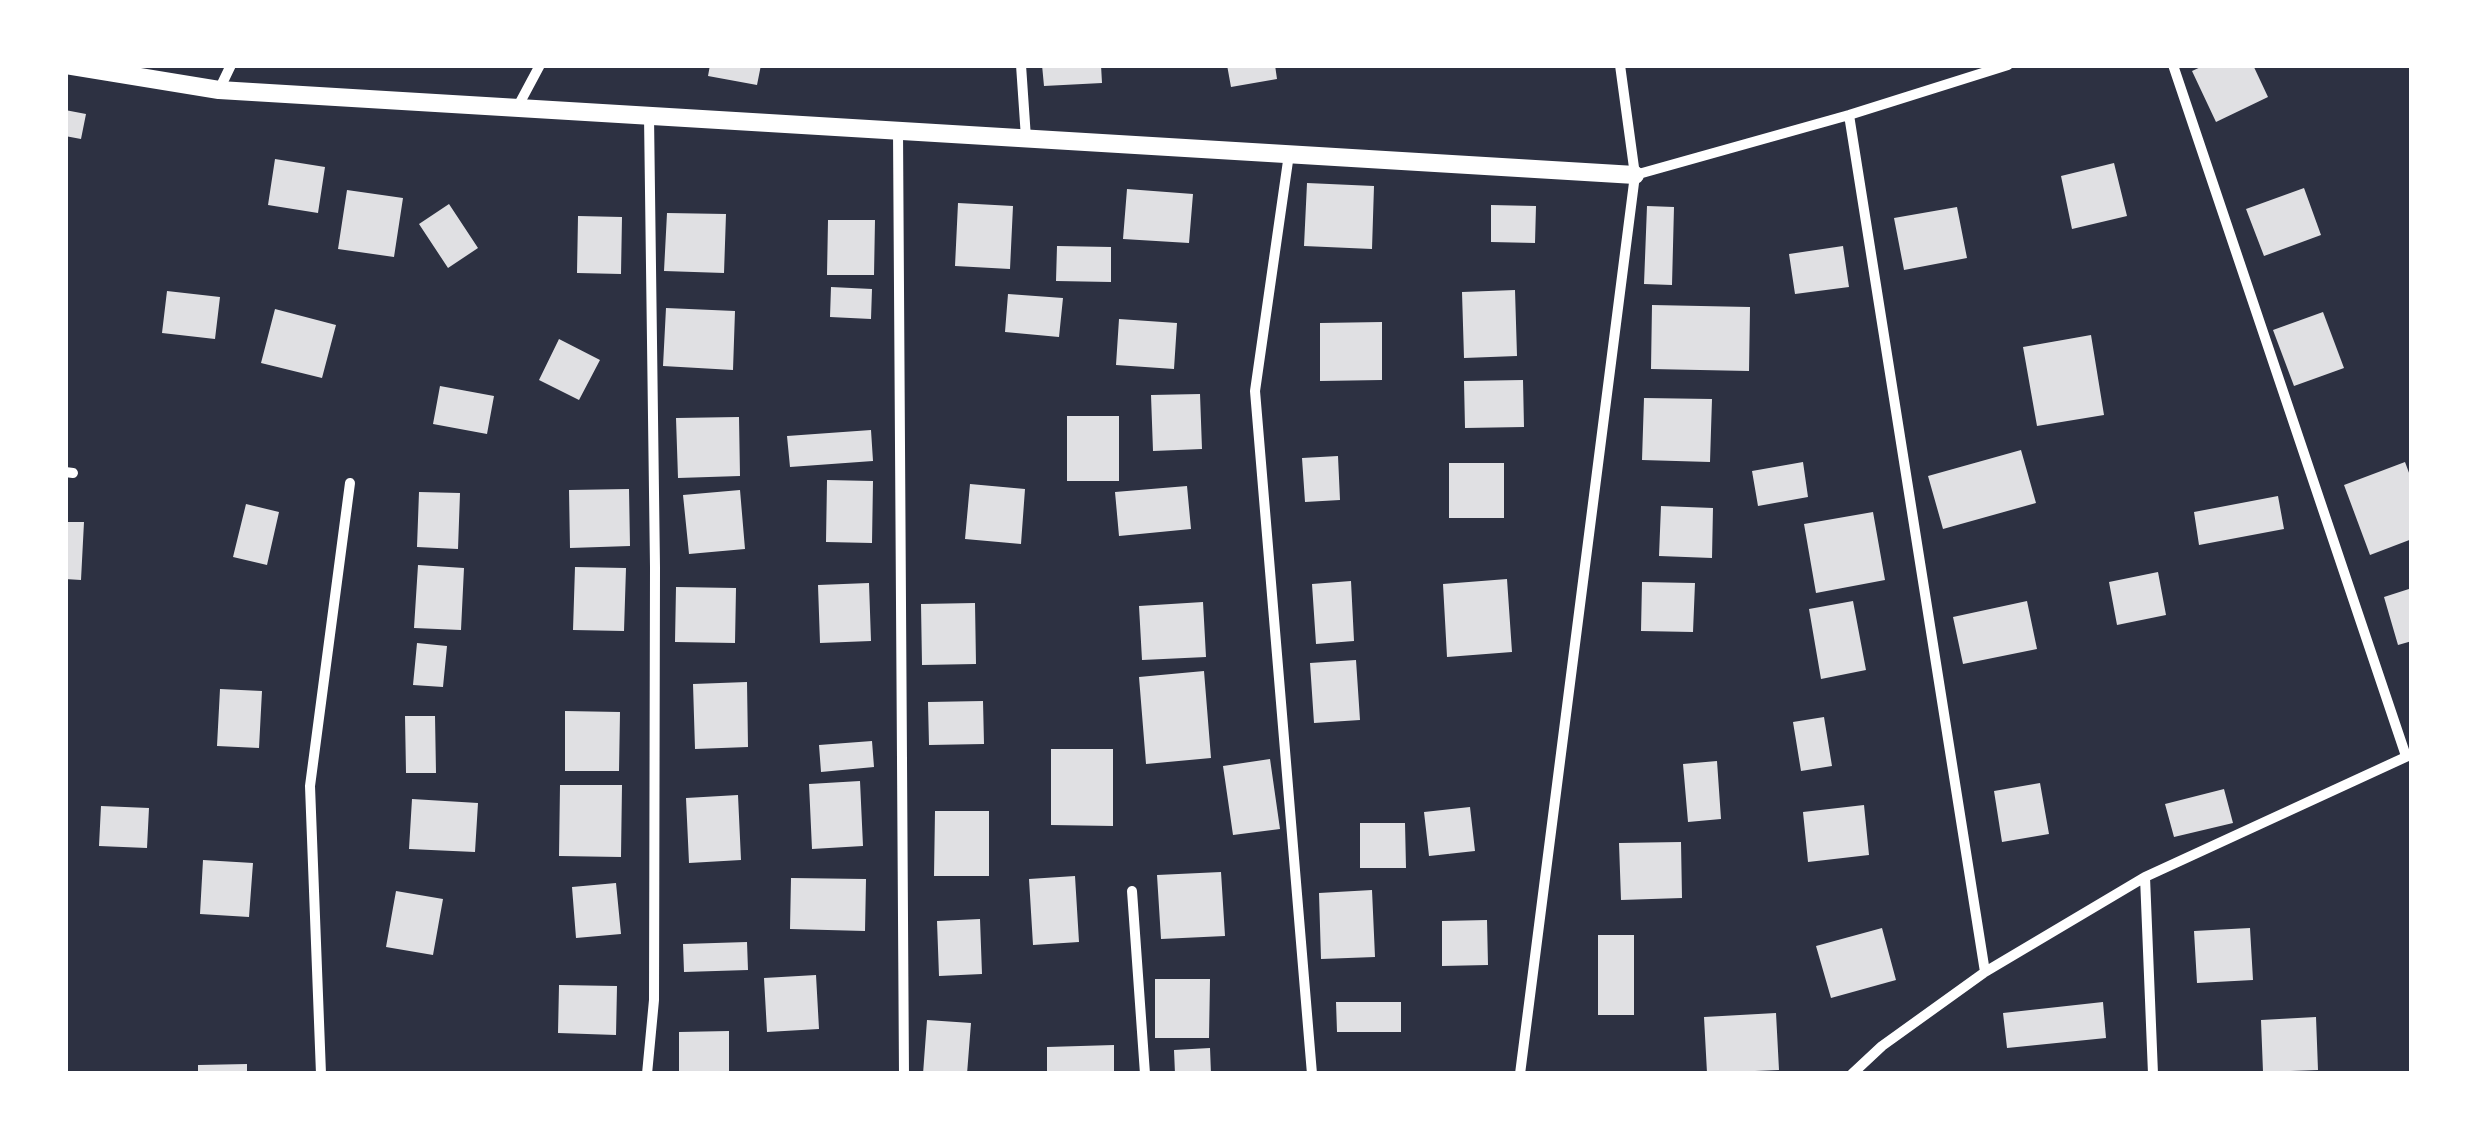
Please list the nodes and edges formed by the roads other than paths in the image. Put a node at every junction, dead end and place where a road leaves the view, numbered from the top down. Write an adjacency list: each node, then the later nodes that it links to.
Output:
1 (66, 65): 8 (street)
2 (230, 65): 8 (street)
3 (540, 65): 9 (street)
4 (1021, 65): 13 (street)
5 (1620, 65): 15 (street)
6 (2008, 65): 10 (street)
7 (2173, 65): 17 (street)
8 (219, 90): 9 (street)
9 (517, 108): 11 (street)
10 (1849, 115): 15 (street); 20 (street)
11 (650, 116): 12 (street); 22 (street)
12 (898, 130): 13 (street); 23 (street)
13 (1026, 138): 14 (street)
14 (1289, 154): 15 (street); 25 (street)
15 (1636, 175): 26 (street)
16 (350, 483): 21 (street)
17 (2409, 755): 18 (street)
18 (2145, 877): 20 (street); 28 (street)
19 (1132, 891): 24 (street)
20 (1986, 972): 27 (street)
21 (321, 1074)
22 (648, 1074)
23 (904, 1074)
24 (1145, 1074)
25 (1312, 1074)
26 (1520, 1074)
27 (1852, 1074)
28 (2153, 1074)

